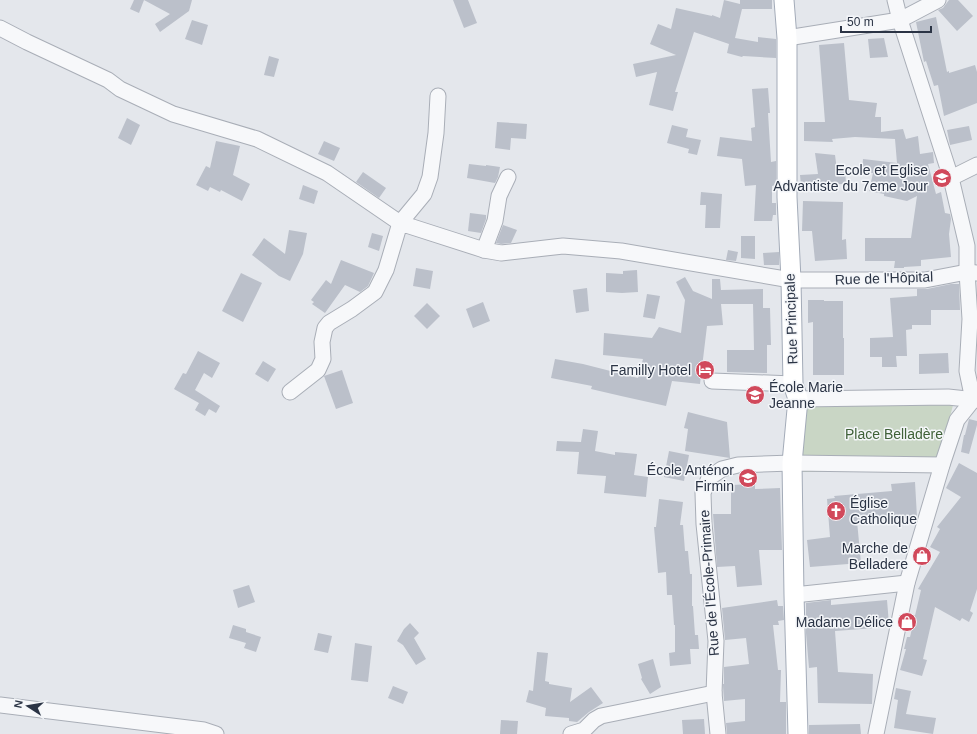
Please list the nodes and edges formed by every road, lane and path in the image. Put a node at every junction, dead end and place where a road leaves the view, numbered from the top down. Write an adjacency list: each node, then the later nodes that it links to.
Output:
1 (784, 0): 6 (main road, Rue Principale)
2 (895, 0): 4 (street)
3 (938, 0): 4 (street)
4 (900, 20): 6 (street); 10 (street)
5 (0, 28): 11 (street, Rue de l'Hôpital)
6 (787, 38): 14 (main road, Rue Principale)
7 (438, 96): 11 (street)
8 (977, 165): 10 (street)
9 (508, 177): 12 (street)
10 (951, 178): 13 (street)
11 (400, 223): 12 (street, Rue de l'Hôpital); 17 (street)
12 (484, 250): 14 (street, Rue de l'Hôpital)
13 (972, 273): 14 (street, Rue de l'Hôpital); 18 (street)
14 (791, 280): 16 (main road, Rue Principale)
15 (712, 381): 16 (street)
16 (796, 391): 18 (street); 19 (main road, Rue Principale)
17 (290, 392)
18 (975, 400): 20 (street)
19 (792, 463): 20 (street, Rue de l'École-Primaire); 22 (main road, Rue Principale); 23 (street, Rue de l'École-Primaire)
20 (942, 465): 21 (street)
21 (906, 583): 22 (street); 29 (street)
22 (794, 595): 28 (main road, Rue Principale)
23 (714, 693): 26 (street); 27 (street, Rue de l'École-Primaire)
24 (0, 705): 25 (street)
25 (216, 734)
26 (571, 734)
27 (718, 734)
28 (798, 734)
29 (876, 734)

